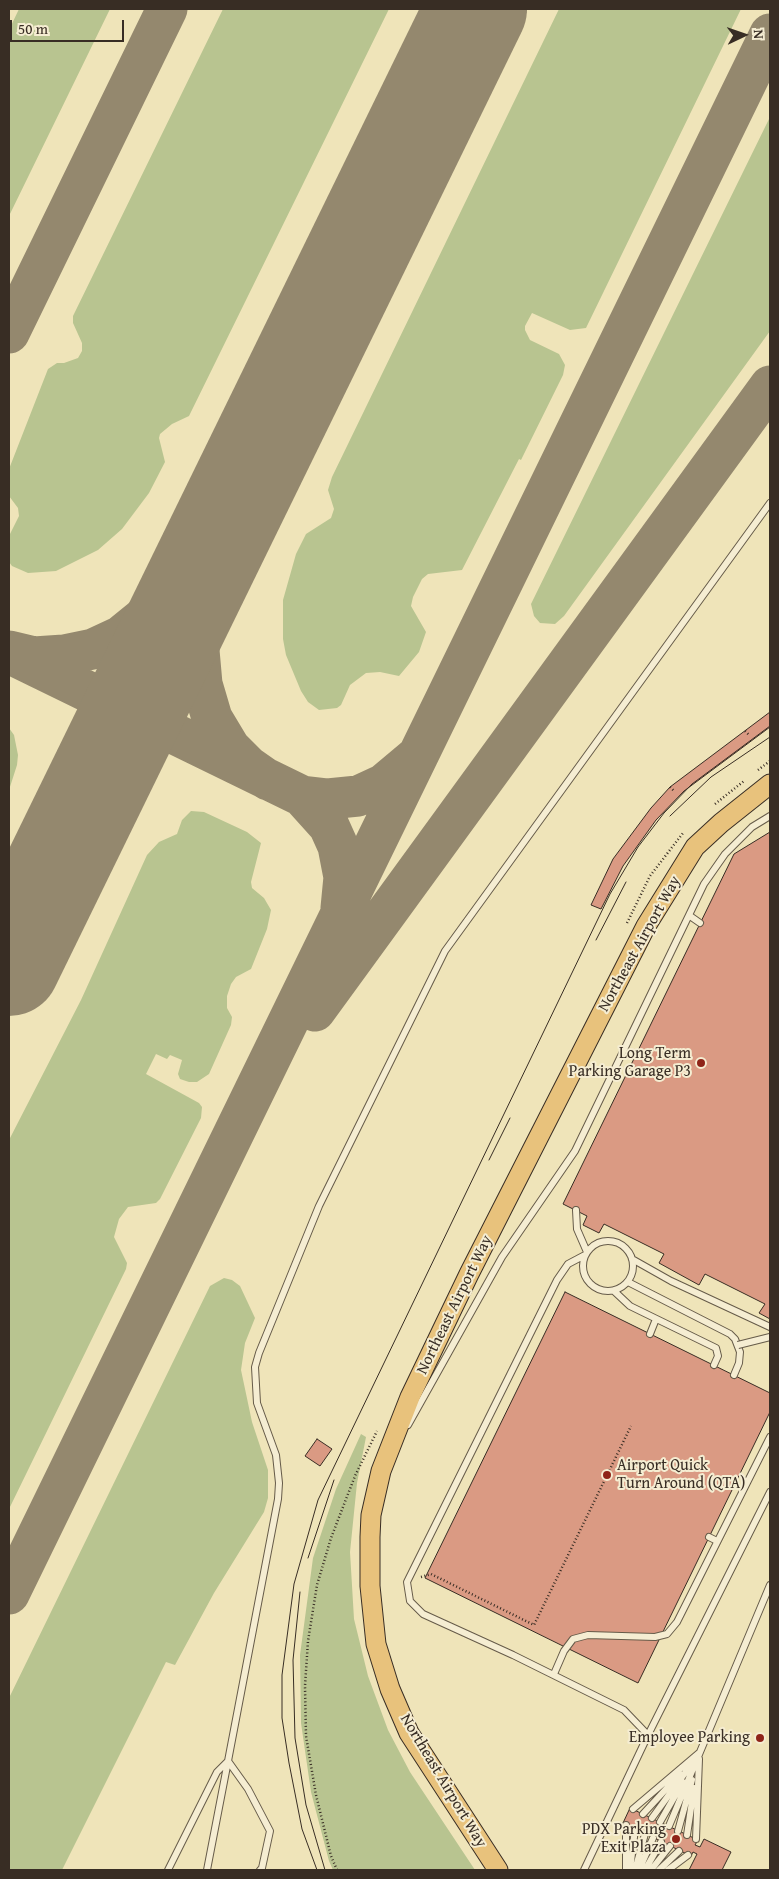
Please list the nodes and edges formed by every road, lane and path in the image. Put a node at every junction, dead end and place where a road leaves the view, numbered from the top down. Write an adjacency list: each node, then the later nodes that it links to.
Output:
1 (770, 503): 34 (lane)
2 (745, 731): 3 (path)
3 (749, 735)
4 (770, 784): 25 (main road, Northeast Airport Way)
5 (670, 787): 6 (path)
6 (674, 791)
7 (770, 816): 8 (lane)
8 (690, 916): 9 (lane); 25 (lane)
9 (700, 922)
10 (576, 1210): 11 (lane)
11 (586, 1253): 12 (lane); 14 (lane); 29 (lane)
12 (632, 1259): 13 (lane); 16 (lane)
13 (628, 1282): 14 (lane); 20 (lane)
14 (614, 1291): 15 (lane)
15 (656, 1319): 18 (lane); 21 (lane)
16 (757, 1321): 17 (lane); 19 (lane)
17 (770, 1327)
18 (650, 1334)
19 (770, 1338): 20 (lane, bridge)
20 (738, 1345): 22 (lane)
21 (714, 1365)
22 (734, 1375)
23 (631, 1426): 29 (path)
24 (770, 1437): 28 (lane)
25 (381, 1471): 54 (main road, Northeast Airport Way)
26 (770, 1492): 32 (lane)
27 (709, 1537): 28 (lane)
28 (717, 1541): 31 (lane)
29 (407, 1582): 31 (lane)
30 (770, 1584): 33 (lane)
31 (554, 1674): 32 (lane)
32 (648, 1735): 55 (lane)
33 (700, 1753): 35 (lane); 36 (lane); 37 (lane); 38 (lane); 40 (lane); 42 (lane); 44 (lane); 46 (lane)
34 (228, 1761): 51 (lane); 52 (lane); 53 (lane)
35 (633, 1809)
36 (643, 1814)
37 (652, 1818)
38 (660, 1822)
39 (626, 1825): 56 (lane)
40 (669, 1826)
41 (635, 1829): 57 (lane)
42 (678, 1830)
43 (644, 1834): 58 (lane)
44 (687, 1835)
45 (653, 1838): 59 (lane)
46 (696, 1839)
47 (661, 1842): 60 (lane)
48 (670, 1846): 61 (lane)
49 (680, 1850): 62 (lane)
50 (688, 1854): 63 (lane)
51 (168, 1870)
52 (206, 1870)
53 (260, 1870)
54 (498, 1870)
55 (584, 1870)
56 (626, 1870)
57 (630, 1870)
58 (634, 1870)
59 (639, 1870)
60 (645, 1870)
61 (651, 1870)
62 (659, 1870)
63 (668, 1870)

